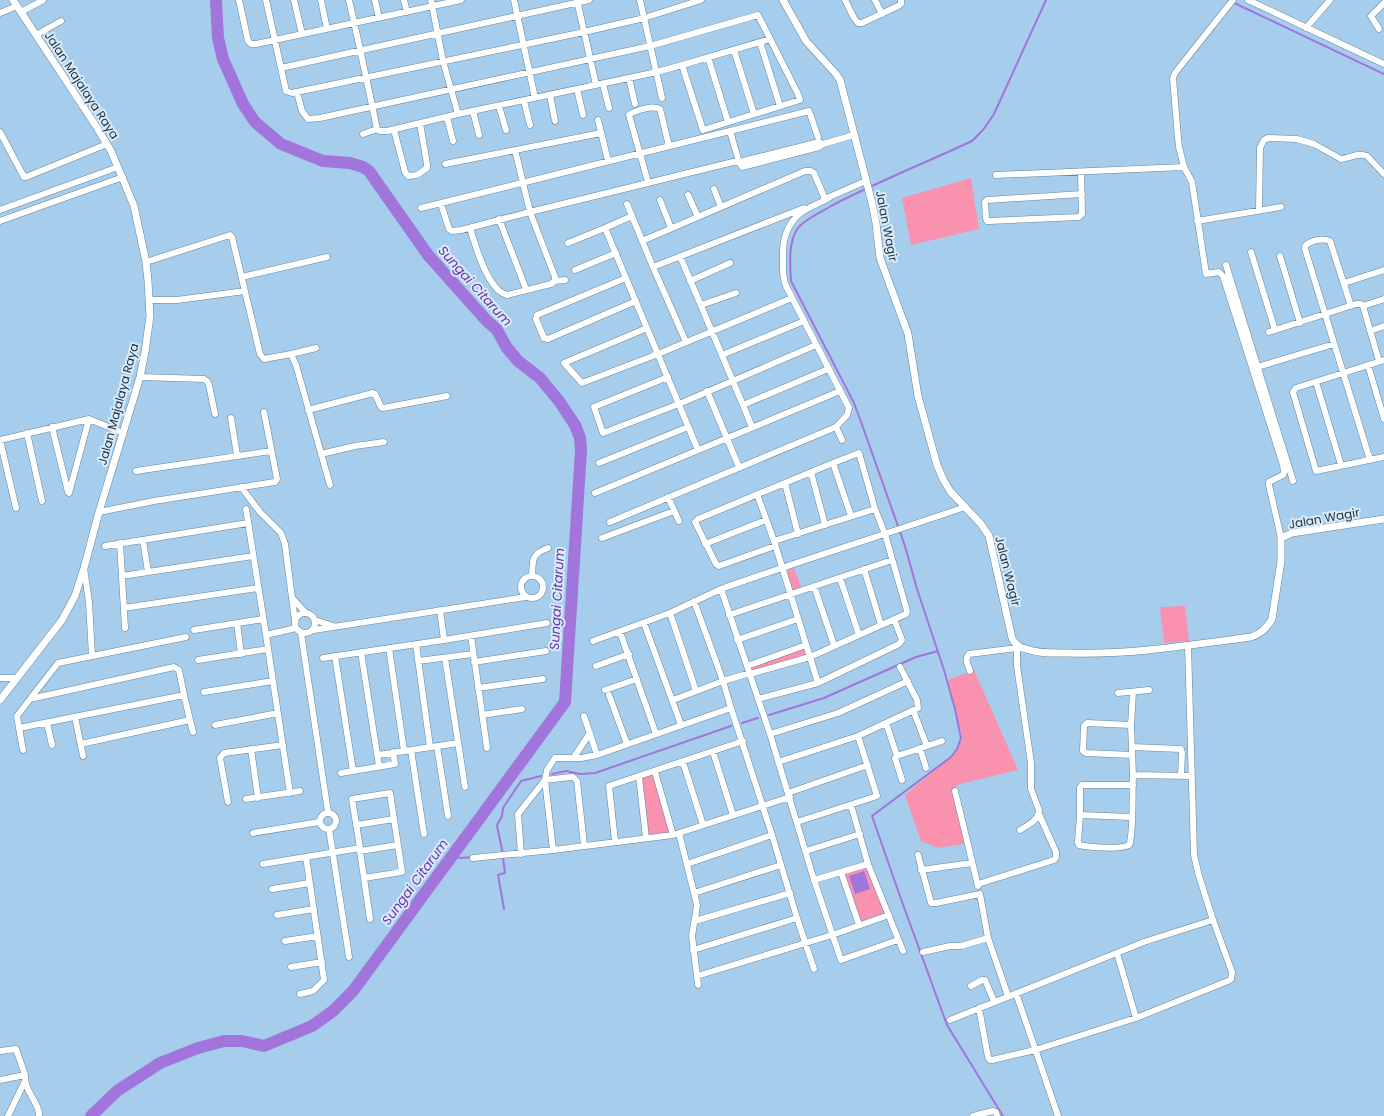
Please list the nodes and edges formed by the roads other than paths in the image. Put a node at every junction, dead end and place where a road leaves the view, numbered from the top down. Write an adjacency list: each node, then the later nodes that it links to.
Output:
1 (43, 0): 25 (street)
2 (239, 0): 42 (street)
3 (266, 0): 42 (street)
4 (294, 0): 39 (street)
5 (321, 0): 36 (street)
6 (349, 0): 33 (street)
7 (375, 0): 30 (street)
8 (404, 0): 26 (street)
9 (460, 0): 23 (street)
10 (514, 0): 29 (street)
11 (589, 0): 22 (street)
12 (640, 0): 31 (street)
13 (701, 0): 31 (street)
14 (783, 0): 90 (street, Jalan Wagir)
15 (845, 0): 28 (street)
16 (875, 0): 28 (street)
17 (901, 0): 28 (street)
18 (1232, 0): 101 (street)
19 (1248, 0): 34 (street)
20 (1330, 0): 34 (street)
21 (1381, 0): 24 (street)
22 (578, 1): 29 (street); 37 (street)
23 (432, 3): 26 (street); 38 (street)
24 (1384, 3): 35 (street)
25 (17, 6): 27 (street); 40 (street, Jalan Majalaya Raya)
26 (407, 12): 30 (street)
27 (0, 13)
28 (882, 14)
29 (517, 15): 38 (street); 44 (street)
30 (379, 18): 33 (street)
31 (644, 18): 37 (street); 45 (street)
32 (61, 21): 40 (street)
33 (354, 23): 36 (street); 46 (street)
34 (1306, 28): 51 (street)
35 (1379, 28)
36 (327, 29): 39 (street)
37 (584, 32): 44 (street); 49 (street)
38 (438, 33): 46 (street); 50 (street)
39 (302, 34): 42 (street)
40 (36, 35): 93 (street, Jalan Majalaya Raya)
41 (770, 39): 43 (street); 45 (street); 69 (street)
42 (274, 40): 53 (street)
43 (760, 42): 47 (street); 69 (street)
44 (523, 45): 50 (street); 54 (street)
45 (650, 46): 49 (street); 55 (street)
46 (360, 50): 53 (street); 56 (street)
47 (734, 50): 48 (street); 74 (street)
48 (708, 57): 52 (street); 79 (street)
49 (590, 59): 54 (street); 59 (street)
50 (443, 61): 56 (street); 61 (street)
51 (1384, 64)
52 (682, 65): 55 (street); 79 (street)
53 (281, 68): 62 (street)
54 (530, 72): 61 (street); 64 (street)
55 (656, 72): 57 (street); 65 (street)
56 (366, 77): 62 (street); 70 (street)
57 (629, 78): 58 (street); 67 (street)
58 (603, 84): 59 (street); 71 (street)
59 (596, 85): 60 (street)
60 (577, 89): 63 (street); 75 (street)
61 (451, 90): 70 (street); 73 (street)
62 (297, 92): 70 (street)
63 (550, 95): 64 (street); 78 (street)
64 (535, 98): 66 (street)
65 (662, 98)
66 (524, 101): 68 (street); 81 (street)
67 (635, 104)
68 (499, 106): 72 (street); 84 (street)
69 (780, 106): 74 (street)
70 (373, 107): 82 (street)
71 (609, 108)
72 (473, 111): 73 (street); 89 (street)
73 (458, 114): 76 (street)
74 (754, 114): 79 (street)
75 (583, 115)
76 (447, 117): 80 (street); 92 (street)
77 (598, 120): 87 (street)
78 (555, 121)
79 (728, 122)
80 (420, 123): 83 (street); 83 (street)
81 (530, 125)
82 (377, 129): 83 (street); 88 (street)
83 (394, 130)
84 (506, 130)
85 (730, 131): 91 (street); 94 (street); 98 (street)
86 (0, 132): 93 (street)
87 (601, 133): 95 (street); 97 (street)
88 (363, 134)
89 (479, 135)
90 (854, 135): 98 (street); 109 (street, Jalan Wagir)
91 (818, 137)
92 (453, 141)
93 (107, 144): 100 (street, Jalan Majalaya Raya)
94 (669, 146): 96 (street); 96 (street)
95 (515, 150): 99 (street); 107 (street)
96 (639, 154): 97 (street); 108 (street)
97 (608, 161): 107 (street)
98 (739, 162): 108 (street)
99 (445, 164)
100 (118, 167): 105 (street); 106 (street, Jalan Majalaya Raya)
101 (1184, 167): 102 (street); 127 (street)
102 (1081, 172): 104 (street); 112 (street)
103 (1384, 174): 122 (street)
104 (996, 175)
105 (93, 176): 110 (street); 121 (street)
106 (122, 177): 110 (street); 139 (street, Jalan Majalaya Raya)
107 (523, 182): 116 (street); 123 (street)
108 (648, 182): 123 (street)
109 (866, 182): 114 (street); 225 (street, Jalan Wagir)
110 (96, 187): 128 (street)
111 (714, 189): 118 (street)
112 (1082, 194): 112 (street)
113 (688, 196): 125 (street)
114 (828, 198): 118 (street); 136 (street); 154 (street)
115 (660, 200): 131 (street)
116 (441, 204): 120 (street); 129 (street)
117 (627, 204): 124 (street)
118 (721, 207): 125 (street)
119 (1281, 207): 122 (street)
120 (421, 208)
121 (0, 210)
122 (1259, 210): 127 (street)
123 (530, 212): 126 (street); 149 (street)
124 (632, 216): 130 (street); 132 (street)
125 (698, 217): 131 (street)
126 (499, 220): 129 (street); 151 (street)
127 (1197, 220): 177 (street)
128 (0, 221)
129 (470, 228): 151 (street)
130 (605, 228): 133 (street); 135 (street)
131 (671, 228): 132 (street)
132 (642, 241): 142 (street)
133 (568, 243)
134 (1251, 252): 163 (street)
135 (616, 254): 143 (street); 146 (street)
136 (680, 256): 142 (street); 148 (street)
137 (1280, 256): 163 (street)
138 (327, 257): 145 (street)
139 (146, 262): 145 (street); 156 (street, Jalan Majalaya Raya)
140 (730, 263): 148 (street)
141 (1226, 266): 177 (street)
142 (653, 267): 168 (street)
143 (575, 270)
144 (1384, 270): 150 (street)
145 (242, 277): 152 (street)
146 (626, 278): 157 (street); 157 (street)
147 (564, 280): 149 (street)
148 (690, 280): 158 (street)
149 (555, 281): 151 (street)
150 (1344, 283): 159 (street); 161 (street)
151 (526, 289)
152 (245, 291): 156 (street); 172 (street)
153 (736, 293): 158 (street)
154 (792, 298): 162 (street); 167 (street)
155 (1384, 299): 160 (street)
156 (150, 300): 180 (street, Jalan Majalaya Raya)
157 (636, 302): 165 (street)
158 (701, 305): 167 (street)
159 (1351, 306): 160 (street); 161 (street)
160 (1363, 306): 166 (street)
161 (1326, 315): 163 (street); 169 (street)
162 (804, 321): 170 (street); 174 (street)
163 (1300, 322)
164 (1384, 326): 166 (street)
165 (647, 328): 173 (street); 173 (street)
166 (1370, 330): 175 (street)
167 (712, 332): 168 (street); 174 (street)
168 (686, 342): 173 (street)
169 (1334, 344): 177 (street); 179 (street)
170 (816, 345): 178 (street); 182 (street)
171 (316, 348): 172 (street)
172 (291, 354): 189 (street)
173 (658, 354): 181 (street)
174 (722, 355): 182 (street)
175 (1382, 361): 176 (street)
176 (1368, 365): 179 (street); 194 (street)
177 (1254, 368): 217 (street); 241 (street)
178 (828, 369): 185 (street); 188 (street)
179 (1343, 373): 183 (street); 210 (street)
180 (140, 378): 191 (street); 200 (street, Jalan Majalaya Raya)
181 (668, 378): 187 (street); 187 (street)
182 (732, 380): 184 (street); 188 (street)
183 (1316, 382): 213 (street); 213 (street)
184 (707, 391): 187 (street); 201 (street)
185 (840, 391): 197 (street); 198 (street)
186 (447, 396): 189 (street)
187 (679, 404): 196 (street)
188 (743, 405): 197 (street)
189 (308, 410): 207 (street)
190 (264, 412): 205 (street)
191 (215, 414)
192 (231, 418): 208 (street)
193 (89, 419): 195 (street); 195 (street); 200 (street)
194 (1384, 419)
195 (52, 427): 199 (street)
196 (688, 427): 206 (street); 211 (street)
197 (752, 427): 201 (street)
198 (836, 427): 203 (street); 214 (street)
199 (27, 433): 202 (street); 224 (street)
200 (123, 434): 230 (street, Jalan Majalaya Raya)
201 (726, 438): 206 (street); 214 (street)
202 (0, 440): 226 (street)
203 (842, 440)
204 (384, 442): 207 (street)
205 (271, 450): 208 (street); 220 (street)
206 (698, 450): 221 (street)
207 (321, 454): 219 (street)
208 (237, 456): 215 (street)
209 (1384, 457): 210 (street)
210 (1370, 460): 213 (street)
211 (599, 463)
212 (833, 463): 216 (street); 228 (street); 231 (street)
213 (1341, 466)
214 (739, 467): 223 (street)
215 (136, 471)
216 (811, 472): 218 (street); 237 (street)
217 (1293, 481)
218 (785, 483): 222 (street); 238 (street)
219 (330, 485)
220 (241, 487): 230 (street); 262 (street)
221 (595, 494)
222 (757, 494): 233 (street); 244 (street)
223 (668, 497): 229 (street); 235 (street)
224 (42, 501)
225 (964, 507): 239 (street); 296 (street, Jalan Wagir)
226 (16, 508)
227 (246, 509): 236 (street)
228 (875, 509): 231 (street); 239 (street)
229 (674, 510): 234 (street); 240 (street)
230 (99, 512): 251 (street, Jalan Majalaya Raya)
231 (850, 516): 237 (street)
232 (1384, 519): 241 (street, Jalan Wagir)
233 (766, 520): 244 (street); 245 (street)
234 (678, 521)
235 (610, 522)
236 (248, 523): 242 (street); 248 (street)
237 (825, 525): 238 (street)
238 (798, 534): 245 (street)
239 (885, 534): 249 (street); 250 (street)
240 (602, 538)
241 (1281, 538): 295 (street, Jalan Wagir)
242 (142, 540): 243 (street); 253 (street)
243 (120, 543): 246 (street); 254 (street)
244 (705, 544): 245 (street)
245 (774, 544): 250 (street)
246 (105, 546)
247 (548, 548): 255 (street)
248 (253, 556): 253 (street); 258 (street)
249 (892, 560): 252 (street); 271 (street)
250 (782, 567): 259 (street); 260 (street)
251 (84, 568): 304 (street); 318 (street, Jalan Majalaya Raya)
252 (864, 569): 256 (street); 277 (street)
253 (148, 572): 254 (street)
254 (122, 576): 264 (street)
255 (532, 576): 261 (street); 261 (street)
256 (840, 578): 257 (street); 286 (street)
257 (814, 586): 260 (street); 294 (street)
258 (258, 588): 264 (street); 269 (street)
259 (721, 589): 263 (street); 268 (street)
260 (790, 595): 268 (street); 270 (street)
261 (526, 597): 265 (street)
262 (293, 599): 266 (street); 273 (street)
263 (694, 601): 267 (street); 322 (street)
264 (124, 608): 279 (street)
265 (440, 610): 278 (street); 289 (street)
266 (306, 613): 272 (street); 273 (street)
267 (670, 613): 276 (street); 327 (street)
268 (729, 615): 290 (street)
269 (264, 619): 274 (street); 285 (street)
270 (798, 619): 290 (street); 293 (street)
271 (894, 619): 277 (street); 324 (street)
272 (315, 620): 278 (street); 282 (street)
273 (295, 621): 280 (street)
274 (237, 623): 281 (street); 301 (street)
275 (547, 623): 287 (street)
276 (644, 623): 283 (street); 335 (street)
277 (881, 625): 286 (street)
278 (333, 626): 282 (street)
279 (126, 628)
280 (296, 628): 284 (street); 285 (street)
281 (194, 630)
282 (314, 630): 284 (street)
283 (620, 632): 291 (street); 303 (street)
284 (301, 633): 404 (street)
285 (266, 635): 298 (street)
286 (859, 635): 294 (street)
287 (471, 636): 289 (street); 302 (street)
288 (186, 637): 304 (street)
289 (444, 640): 292 (street)
290 (737, 640): 313 (street)
291 (593, 641)
292 (416, 644): 297 (street); 310 (street)
293 (806, 645): 306 (street); 313 (street)
294 (834, 645): 306 (street)
295 (1188, 645): 296 (street, Jalan Wagir); 389 (street)
296 (1017, 646): 315 (street); 405 (street)
297 (389, 648): 300 (street); 370 (street)
298 (268, 649): 301 (street); 321 (street)
299 (546, 651): 311 (street)
300 (361, 652): 305 (street); 373 (street)
301 (241, 654): 309 (street)
302 (473, 654): 308 (street); 311 (street)
303 (629, 654): 312 (street); 320 (street)
304 (92, 656): 332 (street)
305 (335, 656): 307 (street); 384 (street)
306 (810, 657): 316 (street); 324 (street)
307 (323, 658)
308 (445, 658): 310 (street); 357 (street)
309 (198, 660)
310 (418, 662): 363 (street)
311 (474, 662): 325 (street)
312 (596, 666)
313 (747, 666): 316 (street)
314 (900, 667): 323 (street)
315 (970, 671)
316 (750, 674): 322 (street); 333 (street)
317 (0, 678): 318 (street)
318 (16, 678): 334 (street, Jalan Majalaya Raya)
319 (542, 679): 325 (street)
320 (637, 679): 352 (street); 359 (street)
321 (273, 681): 328 (street); 339 (street)
322 (723, 681): 327 (street); 336 (street)
323 (908, 681): 338 (street); 353 (street)
324 (818, 683): 333 (street)
325 (478, 688): 340 (street)
326 (1149, 690): 329 (street)
327 (696, 691): 335 (street)
328 (204, 692)
329 (1133, 692): 330 (street); 348 (street)
330 (1118, 693)
331 (184, 695): 332 (street); 342 (street); 343 (street)
332 (30, 699): 349 (street)
333 (758, 699): 353 (street)
334 (0, 700)
335 (673, 700): 347 (street)
336 (731, 708): 347 (street); 355 (street)
337 (522, 709): 340 (street)
338 (913, 710): 345 (street); 362 (street)
339 (278, 713): 346 (street); 360 (street)
340 (482, 715): 365 (street)
341 (584, 716): 351 (street)
342 (75, 717): 344 (street); 358 (street)
343 (190, 720): 350 (street); 358 (street)
344 (47, 722): 349 (street); 361 (street)
345 (886, 722): 354 (street); 377 (street)
346 (215, 725)
347 (681, 725): 352 (street)
348 (1131, 725): 364 (street); 375 (street)
349 (19, 728): 368 (street)
350 (193, 732)
351 (590, 733): 374 (street); 378 (street)
352 (656, 734): 359 (street)
353 (770, 734): 380 (street)
354 (858, 736): 380 (street); 382 (street)
355 (743, 741): 372 (street); 403 (street)
356 (942, 741): 362 (street)
357 (458, 743): 363 (street); 394 (street)
358 (81, 744): 376 (street)
359 (626, 744): 374 (street)
360 (283, 745): 367 (street); 397 (street)
361 (52, 746)
362 (927, 746): 366 (street)
363 (434, 747): 369 (street); 408 (street)
364 (1132, 747): 375 (street); 388 (street)
365 (487, 748)
366 (920, 748): 377 (street); 383 (street)
367 (251, 749): 399 (street); 401 (street)
368 (23, 750)
369 (411, 750): 370 (street); 418 (street)
370 (404, 751): 371 (street)
371 (393, 752): 373 (street); 381 (street)
372 (713, 752): 379 (street); 406 (street)
373 (378, 755): 381 (street)
374 (597, 755): 378 (street)
375 (1132, 755): 387 (street)
376 (83, 756)
377 (898, 756): 392 (street)
378 (574, 757): 391 (street)
379 (683, 762): 385 (street); 414 (street)
380 (778, 762): 398 (street)
381 (379, 766): 384 (street)
382 (868, 766): 398 (street); 402 (street)
383 (926, 768)
384 (353, 771): 386 (street)
385 (655, 772): 390 (street); 419 (street)
386 (341, 773)
387 (1133, 775): 388 (street); 393 (street)
388 (1181, 776): 389 (street)
389 (1191, 776): 454 (street)
390 (639, 777): 422 (street); 423 (street)
391 (546, 780): 425 (street); 427 (street); 430 (street)
392 (902, 780)
393 (1132, 785): 407 (street); 409 (street)
394 (465, 787)
395 (300, 791): 397 (street)
396 (955, 791): 434 (street)
397 (290, 793): 399 (street)
398 (789, 795): 403 (street); 412 (street)
399 (258, 798): 400 (street)
400 (246, 799)
401 (228, 802)
402 (851, 805): 412 (street); 420 (street)
403 (763, 806): 406 (street); 421 (street)
404 (328, 812): 411 (street); 415 (street)
405 (1039, 814): 416 (street); 444 (street)
406 (733, 815): 414 (street)
407 (1080, 815): 409 (street); 409 (street)
408 (448, 816)
409 (1131, 817)
410 (394, 819): 413 (street); 413 (street); 424 (street)
411 (319, 822): 415 (street); 417 (street)
412 (797, 822): 428 (street)
413 (356, 825): 426 (street)
414 (703, 825): 419 (street)
415 (329, 829): 429 (street)
416 (1020, 830)
417 (253, 833)
418 (424, 834)
419 (676, 834): 422 (street); 436 (street)
420 (860, 834): 428 (street); 437 (street)
421 (772, 835): 436 (street); 438 (street)
422 (646, 838): 423 (street)
423 (615, 841): 425 (street)
424 (398, 845): 426 (street); 441 (street)
425 (584, 845): 427 (street)
426 (360, 850): 429 (street); 441 (street)
427 (553, 850): 430 (street)
428 (806, 851): 442 (street)
429 (333, 852): 432 (street); 467 (street)
430 (521, 854): 433 (street)
431 (918, 855): 439 (street)
432 (306, 857): 435 (street); 443 (street)
433 (473, 858)
434 (972, 863): 439 (street); 444 (street)
435 (262, 864)
436 (687, 864): 446 (street)
437 (868, 864): 440 (street); 451 (street)
438 (781, 866): 446 (street); 447 (street)
439 (922, 870): 448 (street)
440 (842, 872): 442 (street); 456 (street)
441 (364, 878): 453 (street)
442 (814, 880): 457 (street)
443 (310, 883): 445 (street); 449 (street)
444 (978, 884): 448 (street)
445 (272, 889)
446 (694, 893): 455 (street)
447 (790, 893): 452 (street); 455 (street)
448 (980, 894): 459 (street)
449 (314, 910): 450 (street); 458 (street)
450 (277, 915)
451 (888, 915): 456 (street); 460 (street)
452 (798, 918): 462 (street); 463 (street)
453 (370, 919)
454 (1213, 920): 466 (street); 479 (street)
455 (695, 921): 463 (street)
456 (859, 925): 457 (street)
457 (832, 935): 460 (street); 462 (street)
458 (318, 936): 461 (street); 468 (street)
459 (988, 938): 465 (street); 476 (street)
460 (898, 940): 464 (street)
461 (285, 941)
462 (806, 943): 470 (street); 471 (street)
463 (693, 950): 471 (street)
464 (903, 951)
465 (923, 952)
466 (1117, 953): 475 (street); 479 (street)
467 (349, 957)
468 (322, 962): 469 (street); 474 (street)
469 (291, 967)
470 (814, 969)
471 (697, 976): 472 (street)
472 (698, 985)
473 (971, 986): 477 (street)
474 (300, 994)
475 (1016, 994): 476 (street); 481 (street)
476 (1008, 996): 477 (street)
477 (994, 1001): 478 (street)
478 (979, 1008): 480 (street); 481 (street)
479 (1136, 1018): 481 (street)
480 (950, 1020)
481 (1035, 1050): 490 (street)
482 (0, 1051): 483 (street)
483 (25, 1075): 484 (street); 485 (street)
484 (0, 1080)
485 (24, 1083): 486 (street); 487 (street)
486 (8, 1116)
487 (39, 1116)
488 (973, 1116): 489 (street)
489 (997, 1116)
490 (1058, 1116)

